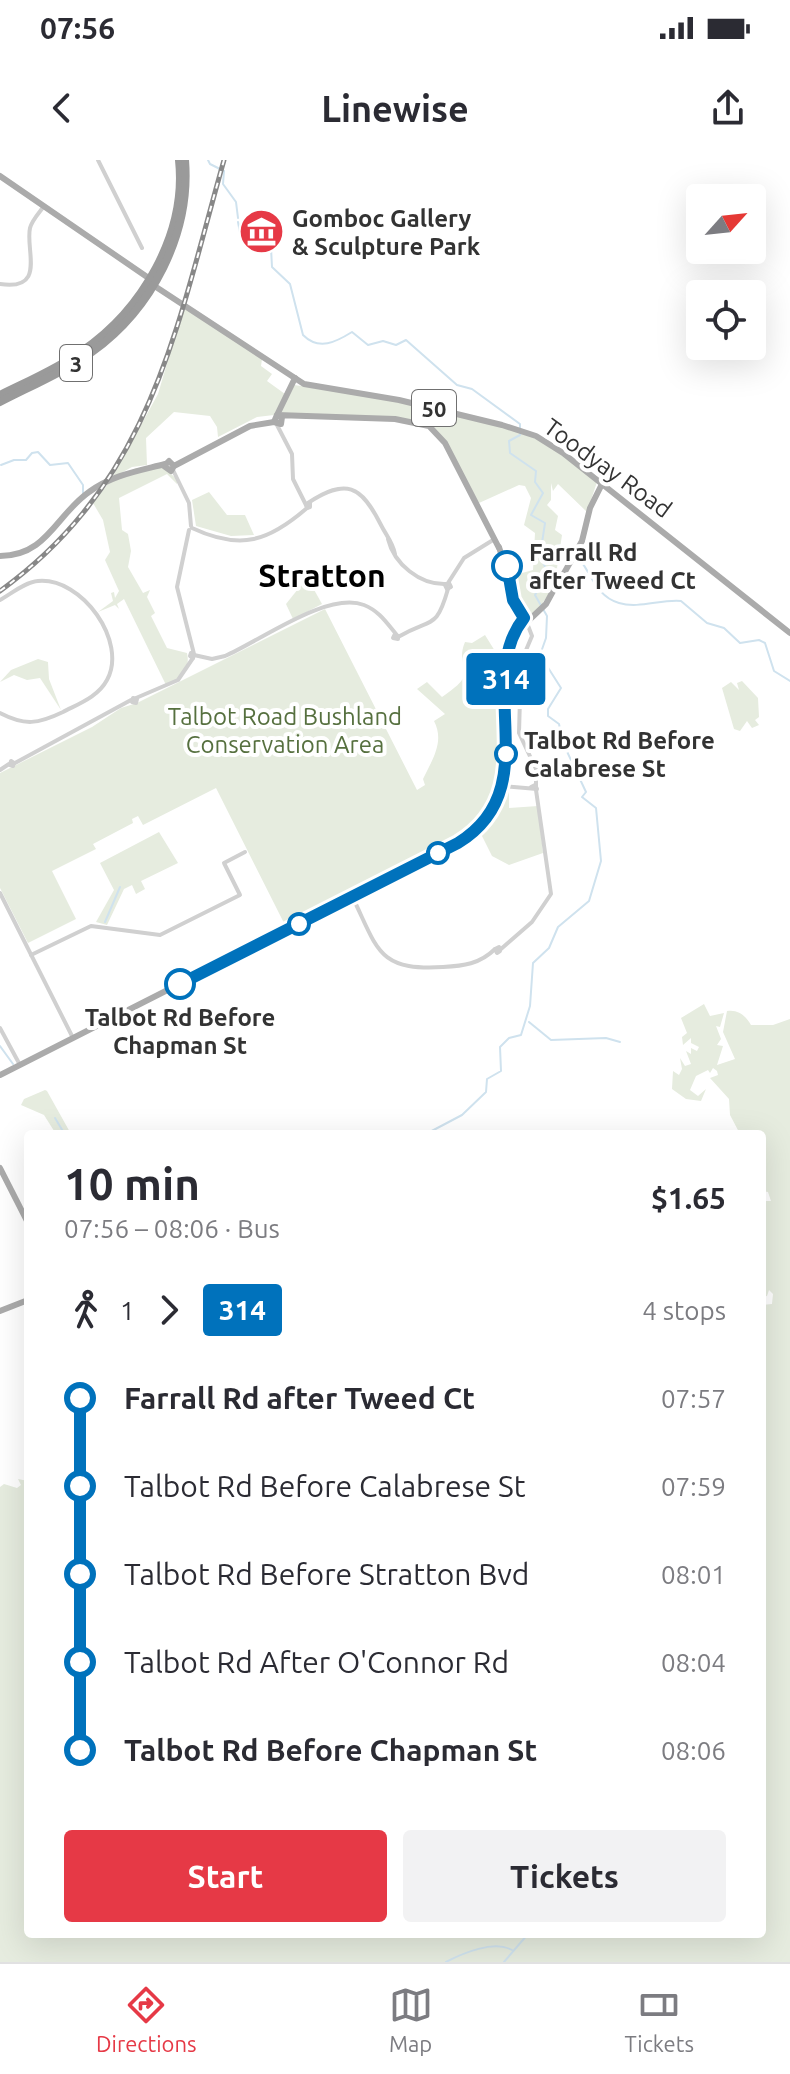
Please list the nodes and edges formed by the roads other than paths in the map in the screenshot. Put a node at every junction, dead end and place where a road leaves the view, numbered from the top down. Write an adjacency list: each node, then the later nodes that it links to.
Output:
1 (98, 160): 6 (street)
2 (179, 160): 7 (highway, 3)
3 (185, 160): 7 (highway, 3)
4 (0, 176): 5 (main road, Toodyay Road / 50)
5 (44, 206): 7 (main road, Toodyay Road / 50); 8 (street)
6 (142, 248)
7 (151, 282): 9 (main road, Toodyay Road / 50); 11 (highway, 3); 12 (highway, 3)
8 (0, 284)
9 (291, 380): 10 (main road, Toodyay Road / 50); 10 (main road, Toodyay Road / 50); 13 (main road)
10 (326, 389): 15 (main road, Toodyay Road / 50)
11 (0, 395)
12 (0, 402)
13 (279, 420): 14 (main road); 17 (street); 21 (main road)
14 (170, 467): 16 (main road); 20 (street)
15 (601, 488): 25 (main road); 26 (main road, Toodyay Road)
16 (90, 492): 18 (main road); 19 (main road)
17 (307, 505): 20 (street); 23 (street)
18 (72, 515): 19 (main road); 22 (main road)
19 (61, 523): 22 (main road)
20 (191, 528): 27 (street)
21 (495, 542): 23 (street); 25 (main road)
22 (0, 557)
23 (447, 586): 27 (street)
24 (0, 600): 28 (street)
25 (523, 622): 30 (main road); 31 (street)
26 (790, 633)
27 (193, 656): 29 (street)
28 (0, 713)
29 (0, 770)
30 (504, 785): 31 (street); 34 (main road)
31 (534, 788): 34 (street)
32 (245, 852): 35 (street)
33 (1, 896): 35 (street)
34 (353, 897): 37 (main road)
35 (31, 955): 37 (street)
36 (0, 1028): 38 (street)
37 (73, 1038): 38 (main road)
38 (20, 1065): 39 (main road)
39 (0, 1075)
40 (0, 1168): 41 (main road)
41 (24, 1215)
42 (24, 1302): 43 (main road)
43 (0, 1311)

